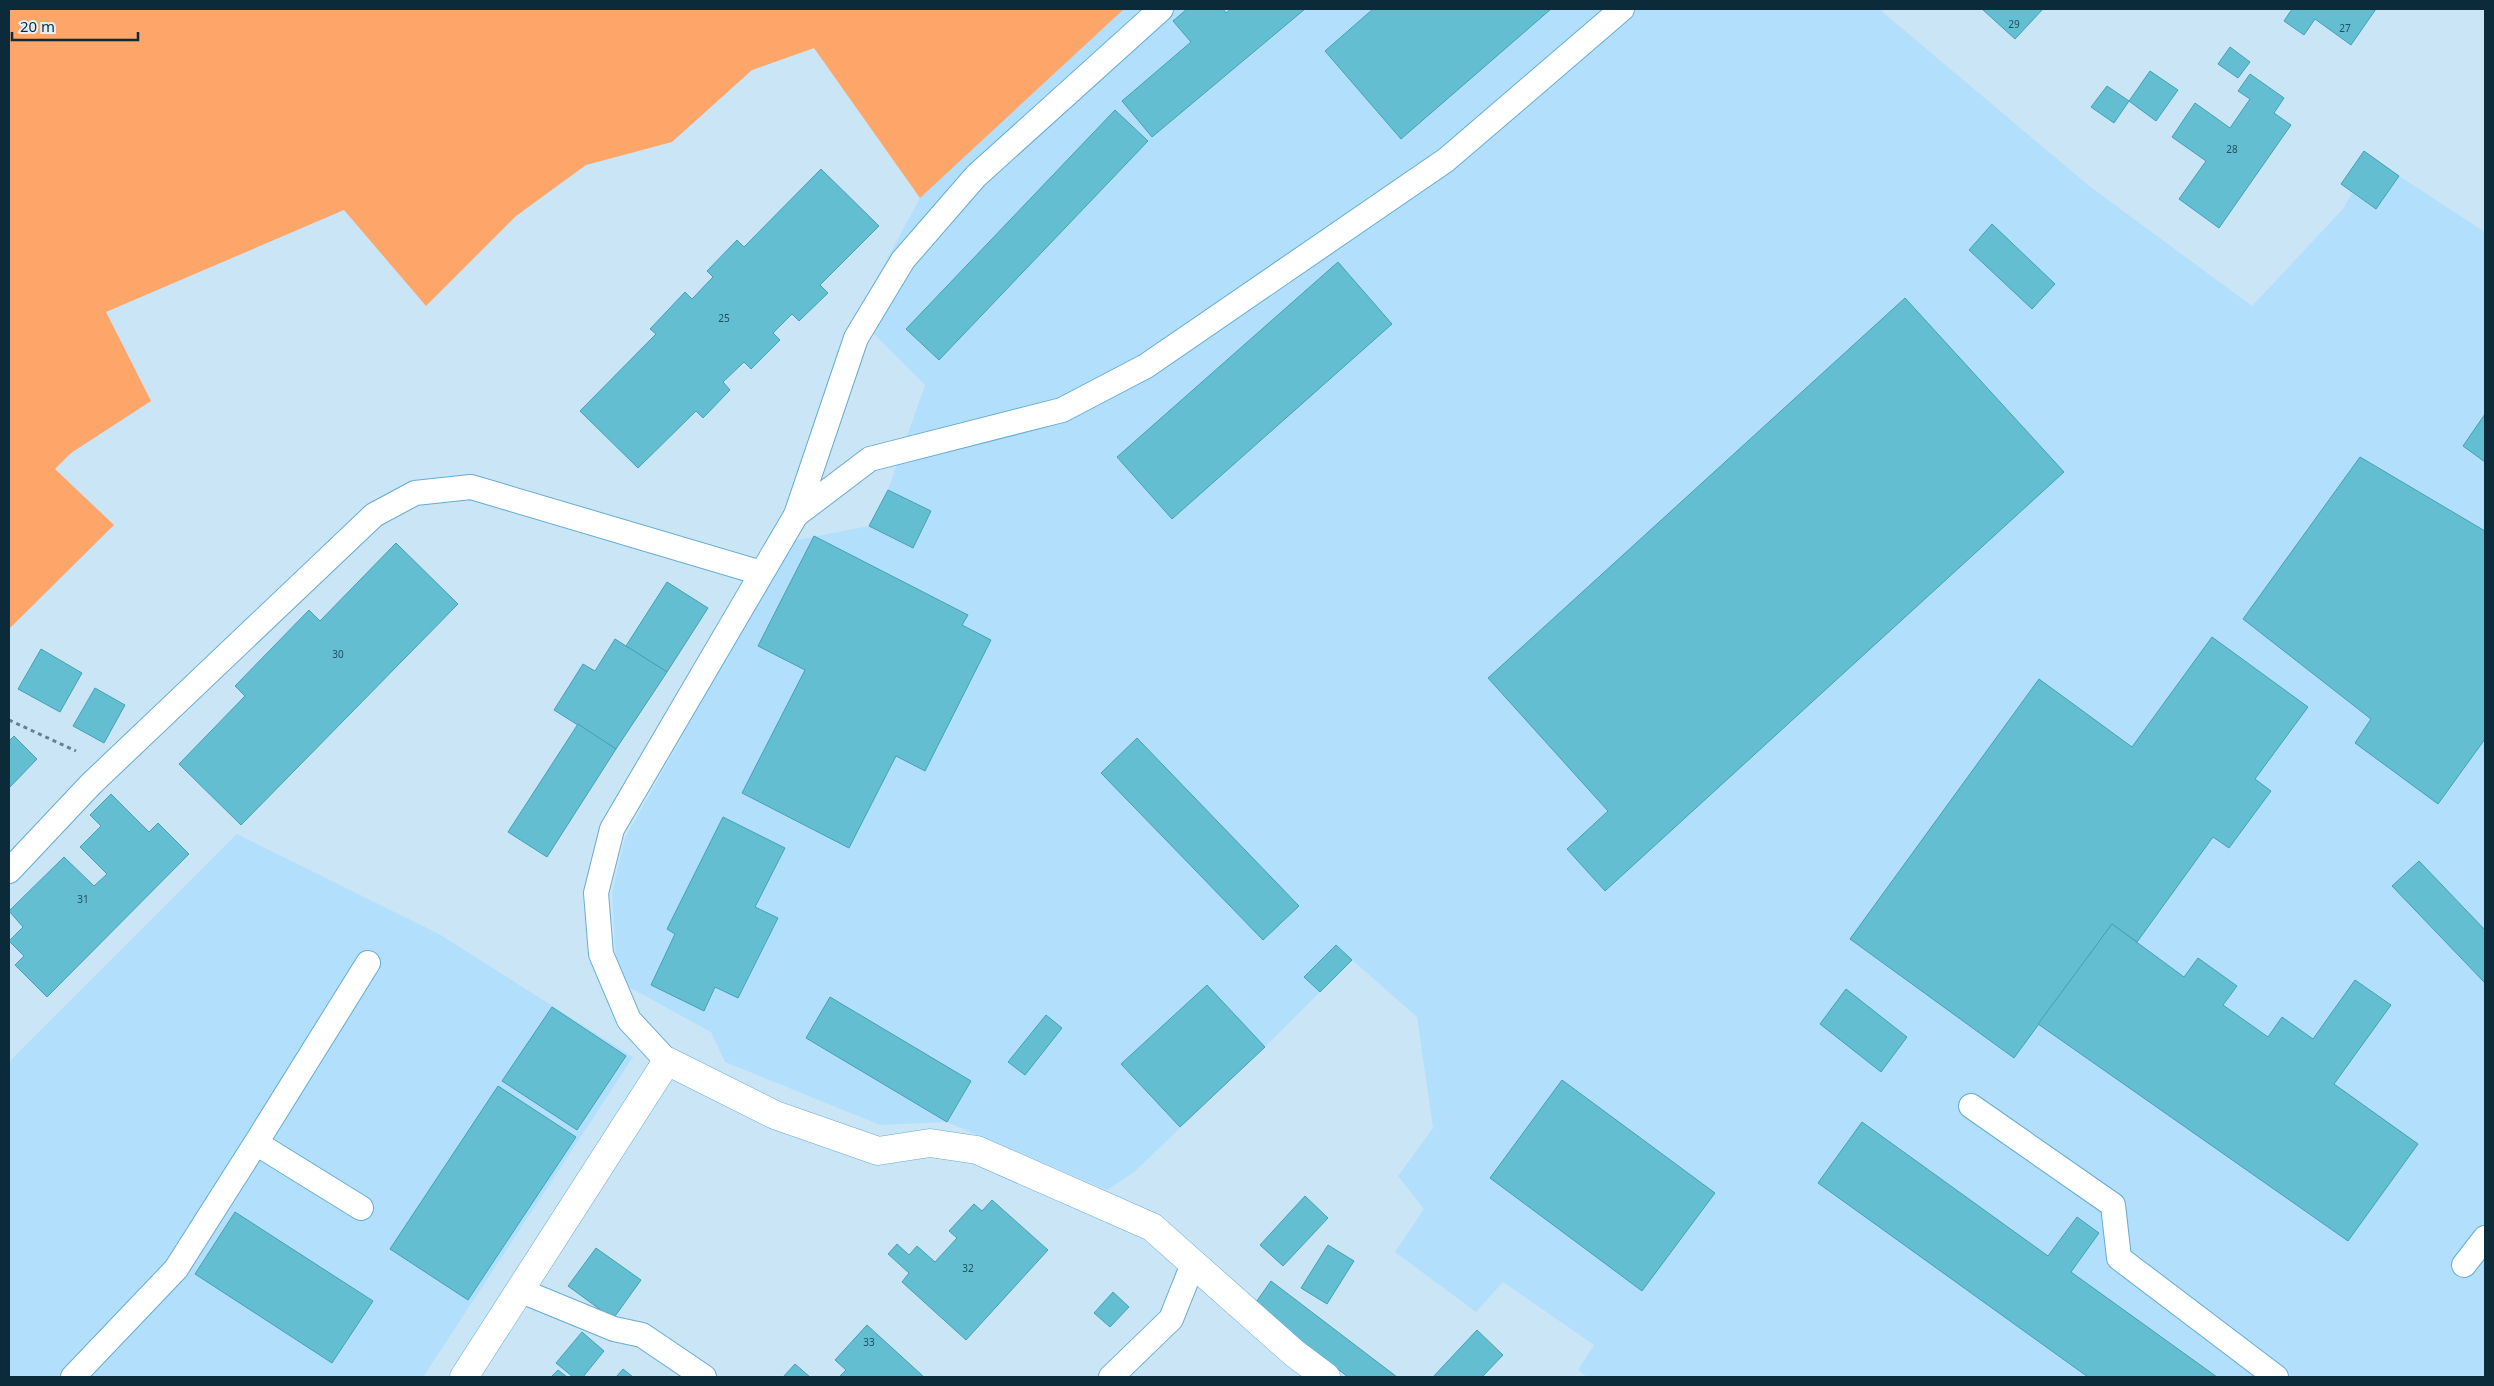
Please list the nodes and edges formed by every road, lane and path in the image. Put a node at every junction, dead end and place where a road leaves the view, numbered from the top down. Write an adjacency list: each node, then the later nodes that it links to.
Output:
1 (1161, 9): 3 (lane)
2 (1622, 9): 3 (lane)
3 (796, 515): 4 (lane)
4 (761, 573): 6 (lane); 9 (lane)
5 (9, 720): 6 (path)
6 (109, 766): 7 (lane)
7 (9, 871)
8 (368, 963): 11 (lane)
9 (667, 1061): 14 (street); 16 (street)
10 (1971, 1106): 22 (lane)
11 (256, 1143): 12 (lane); 17 (lane)
12 (360, 1208)
13 (2485, 1238): 15 (lane)
14 (1193, 1264): 20 (lane); 21 (street)
15 (2464, 1265)
16 (519, 1290): 18 (street); 19 (lane)
17 (73, 1377)
18 (464, 1377)
19 (704, 1377)
20 (1111, 1377)
21 (1326, 1377)
22 (2276, 1377)

